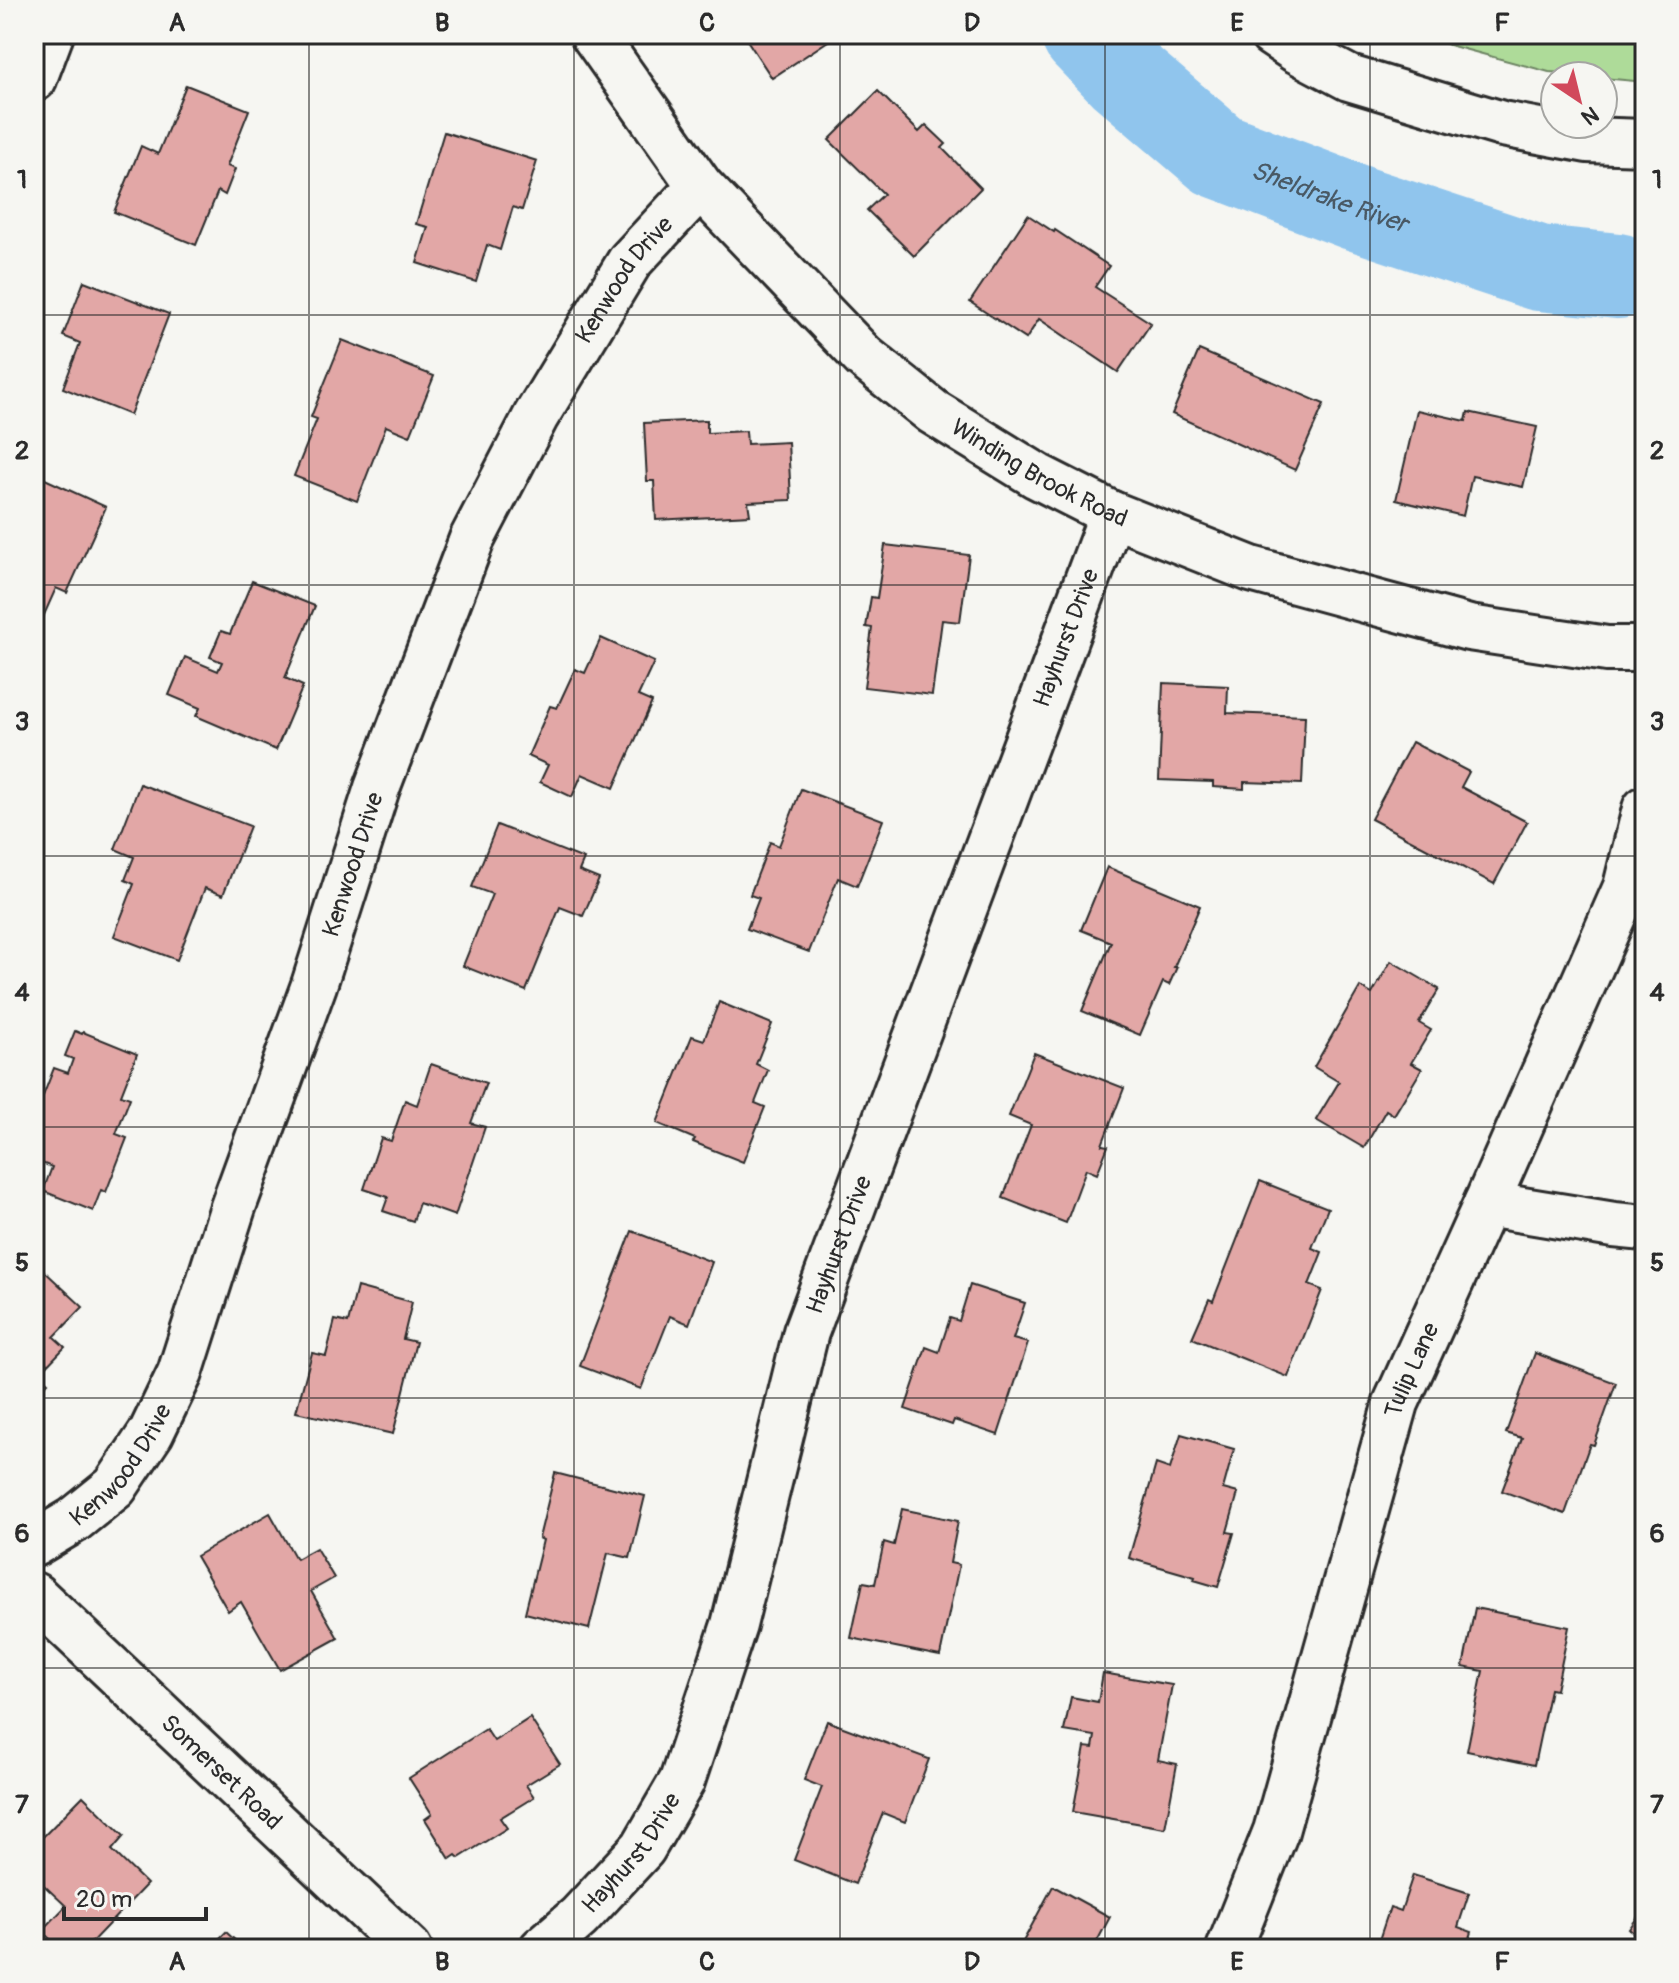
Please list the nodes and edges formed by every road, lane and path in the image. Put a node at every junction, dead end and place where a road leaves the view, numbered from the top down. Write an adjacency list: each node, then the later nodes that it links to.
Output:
1 (51, 34): 4 (street)
2 (593, 34): 6 (street, Winding Brook Road)
3 (1272, 34): 5 (street)
4 (34, 79)
5 (1645, 142)
6 (700, 186): 7 (street, Winding Brook Road); 12 (street, Kenwood Drive)
7 (1112, 514): 8 (street, Winding Brook Road); 15 (street, Hayhurst Drive)
8 (1645, 649)
9 (1645, 809): 10 (street, Tulip Lane)
10 (1486, 1204): 11 (street); 16 (street, Tulip Lane)
11 (1645, 1228)
12 (34, 1544)
13 (34, 1595): 14 (street, Somerset Road)
14 (409, 1949)
15 (542, 1949)
16 (1229, 1949)

